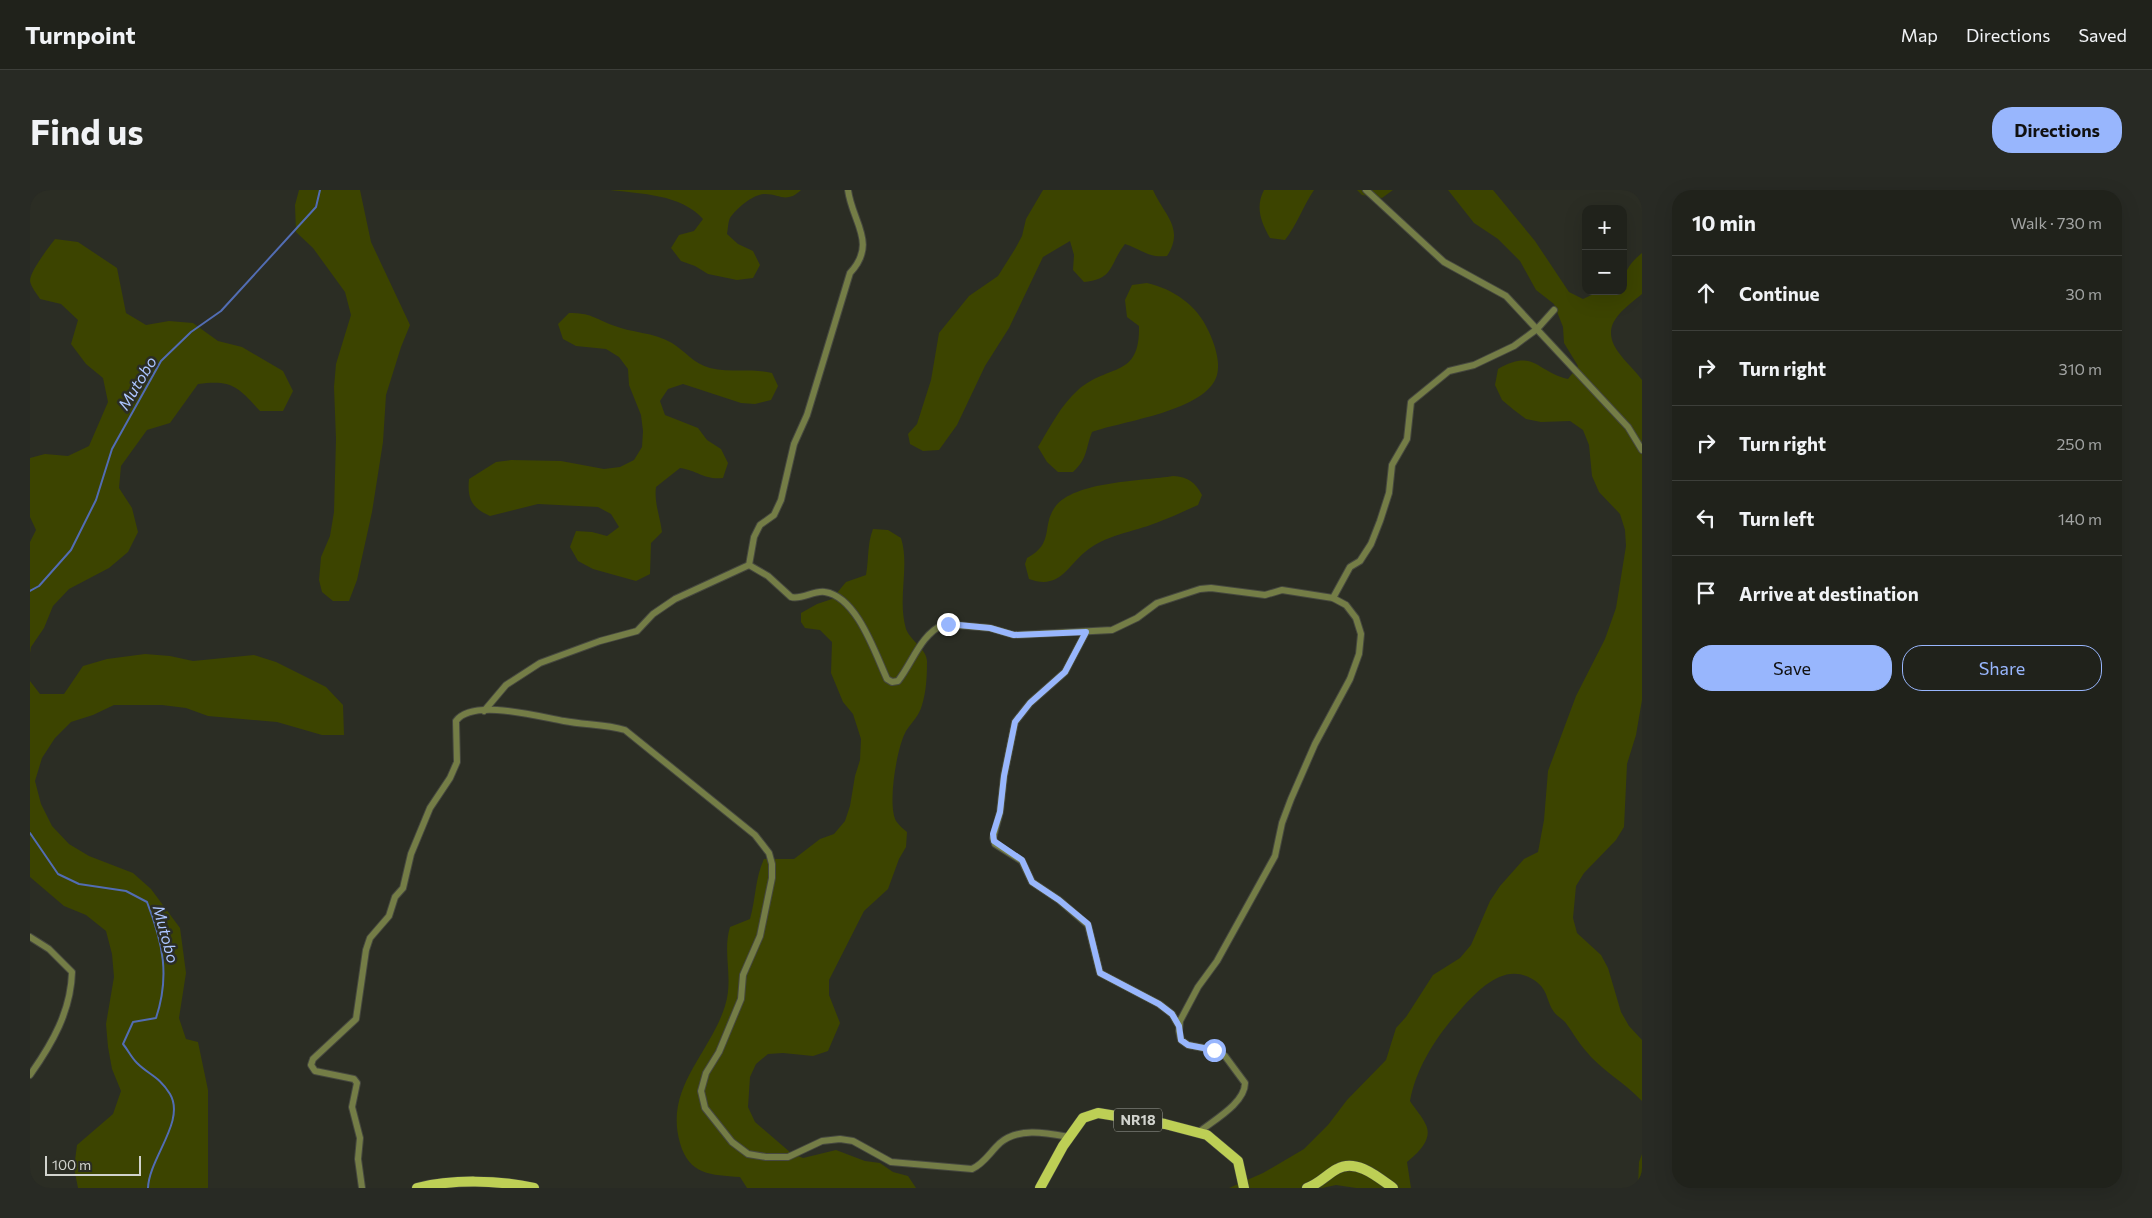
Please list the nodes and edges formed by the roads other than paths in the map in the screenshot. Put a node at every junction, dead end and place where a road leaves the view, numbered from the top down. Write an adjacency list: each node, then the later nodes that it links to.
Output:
1 (848, 190): 6 (street)
2 (1366, 190): 4 (street)
3 (1554, 310): 4 (street)
4 (1537, 329): 5 (street); 7 (street)
5 (1642, 450)
6 (749, 565): 8 (street); 9 (street)
7 (1333, 598): 8 (street); 11 (street)
8 (1086, 632): 11 (street)
9 (484, 711): 14 (street); 15 (street)
10 (30, 937): 12 (street)
11 (1179, 1026): 13 (street)
12 (30, 1076)
13 (1199, 1132): 14 (main road, NR18); 19 (main road, NR18)
14 (1069, 1137): 18 (main road, NR18)
15 (362, 1188)
16 (416, 1188): 17 (main road)
17 (534, 1188)
18 (1040, 1188)
19 (1244, 1188)
20 (1307, 1188): 21 (main road)
21 (1393, 1188)

